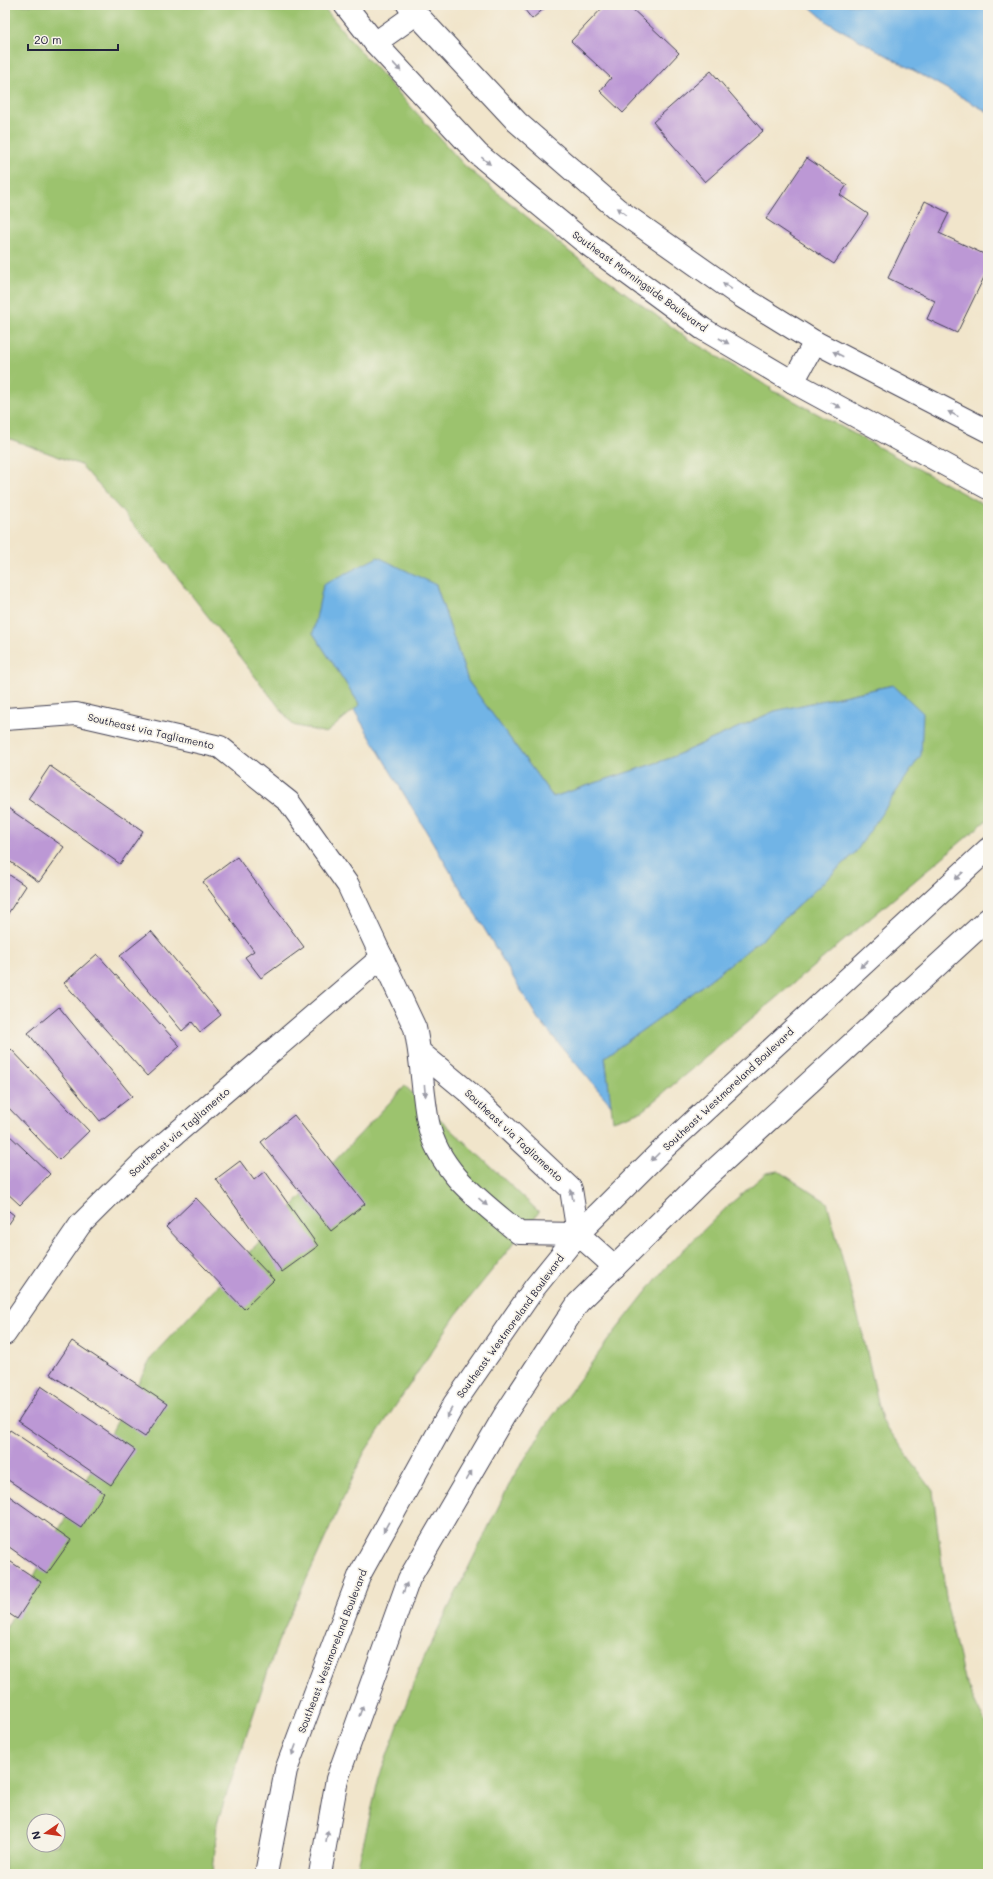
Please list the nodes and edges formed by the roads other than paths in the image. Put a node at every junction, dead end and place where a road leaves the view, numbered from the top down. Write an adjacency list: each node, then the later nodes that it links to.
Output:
1 (345, 5): 3 (street, Southeast Morningside Boulevard)
2 (412, 10): 3 (street); 4 (street, one-way to 2)
3 (376, 43): 5 (street, Southeast Morningside Boulevard, one-way to 5)
4 (815, 342): 5 (street); 6 (street, one-way to 4)
5 (793, 382): 7 (street, Southeast Morningside Boulevard, one-way to 7)
6 (988, 432)
7 (988, 488)
8 (5, 719): 11 (street, Southeast via Tagliamento)
9 (988, 849): 13 (street, Southeast Westmoreland Boulevard, one-way to 13)
10 (988, 919): 14 (street)
11 (382, 957): 12 (street, Southeast via Tagliamento); 15 (street, Southeast via Tagliamento)
12 (421, 1052): 13 (street, Southeast via Tagliamento, one-way to 12); 13 (street, Southeast via Tagliamento, one-way to 13)
13 (578, 1234): 14 (street); 16 (street, Southeast Westmoreland Boulevard, one-way to 16)
14 (615, 1267): 17 (street, one-way to 14)
15 (5, 1334)
16 (266, 1874)
17 (320, 1874)

